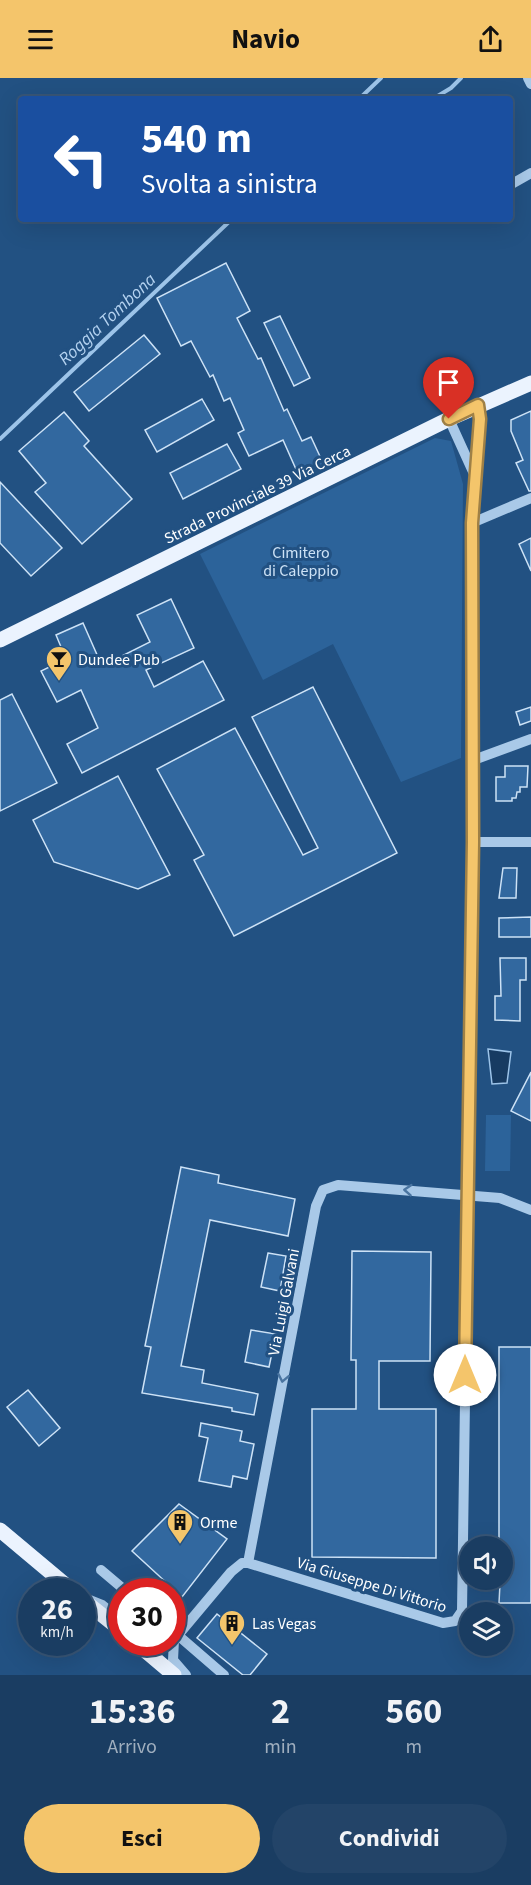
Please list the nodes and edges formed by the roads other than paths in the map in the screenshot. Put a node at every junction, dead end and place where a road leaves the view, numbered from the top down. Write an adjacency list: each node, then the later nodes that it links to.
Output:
1 (528, 78): 2 (street)
2 (531, 84)
3 (531, 173): 4 (street)
4 (513, 183)
5 (531, 382): 6 (main road, Strada Provinciale 39 Via Cerca)
6 (478, 405): 7 (main road, Strada Provinciale 39 Via Cerca); 8 (street, Via Giuseppe Di Vittorio)
7 (449, 419): 8 (street, Via Giuseppe Di Vittorio); 11 (main road, Strada Provinciale 39 Via Cerca)
8 (474, 474): 10 (street, Via Giuseppe Di Vittorio)
9 (531, 498): 10 (street)
10 (472, 523): 13 (street, Via Giuseppe Di Vittorio)
11 (0, 640)
12 (531, 739): 13 (street)
13 (471, 761): 14 (street, Via Giuseppe Di Vittorio)
14 (473, 842): 15 (street); 16 (street, Via Giuseppe Di Vittorio)
15 (531, 842)
16 (467, 1194): 17 (street, Via Luigi Galvani); 19 (street, Via Luigi Galvani, one-way to 19); 19 (street, Via Giuseppe Di Vittorio)
17 (531, 1210)
18 (0, 1530): 21 (main road)
19 (248, 1563): 25 (street)
20 (101, 1570): 22 (street)
21 (57, 1578)
22 (110, 1578)
23 (96, 1610): 24 (main road)
24 (108, 1619)
25 (186, 1623)
26 (186, 1647): 31 (street)
27 (152, 1656): 29 (main road)
28 (173, 1656): 30 (street)
29 (174, 1675)
30 (186, 1675)
31 (224, 1675)

